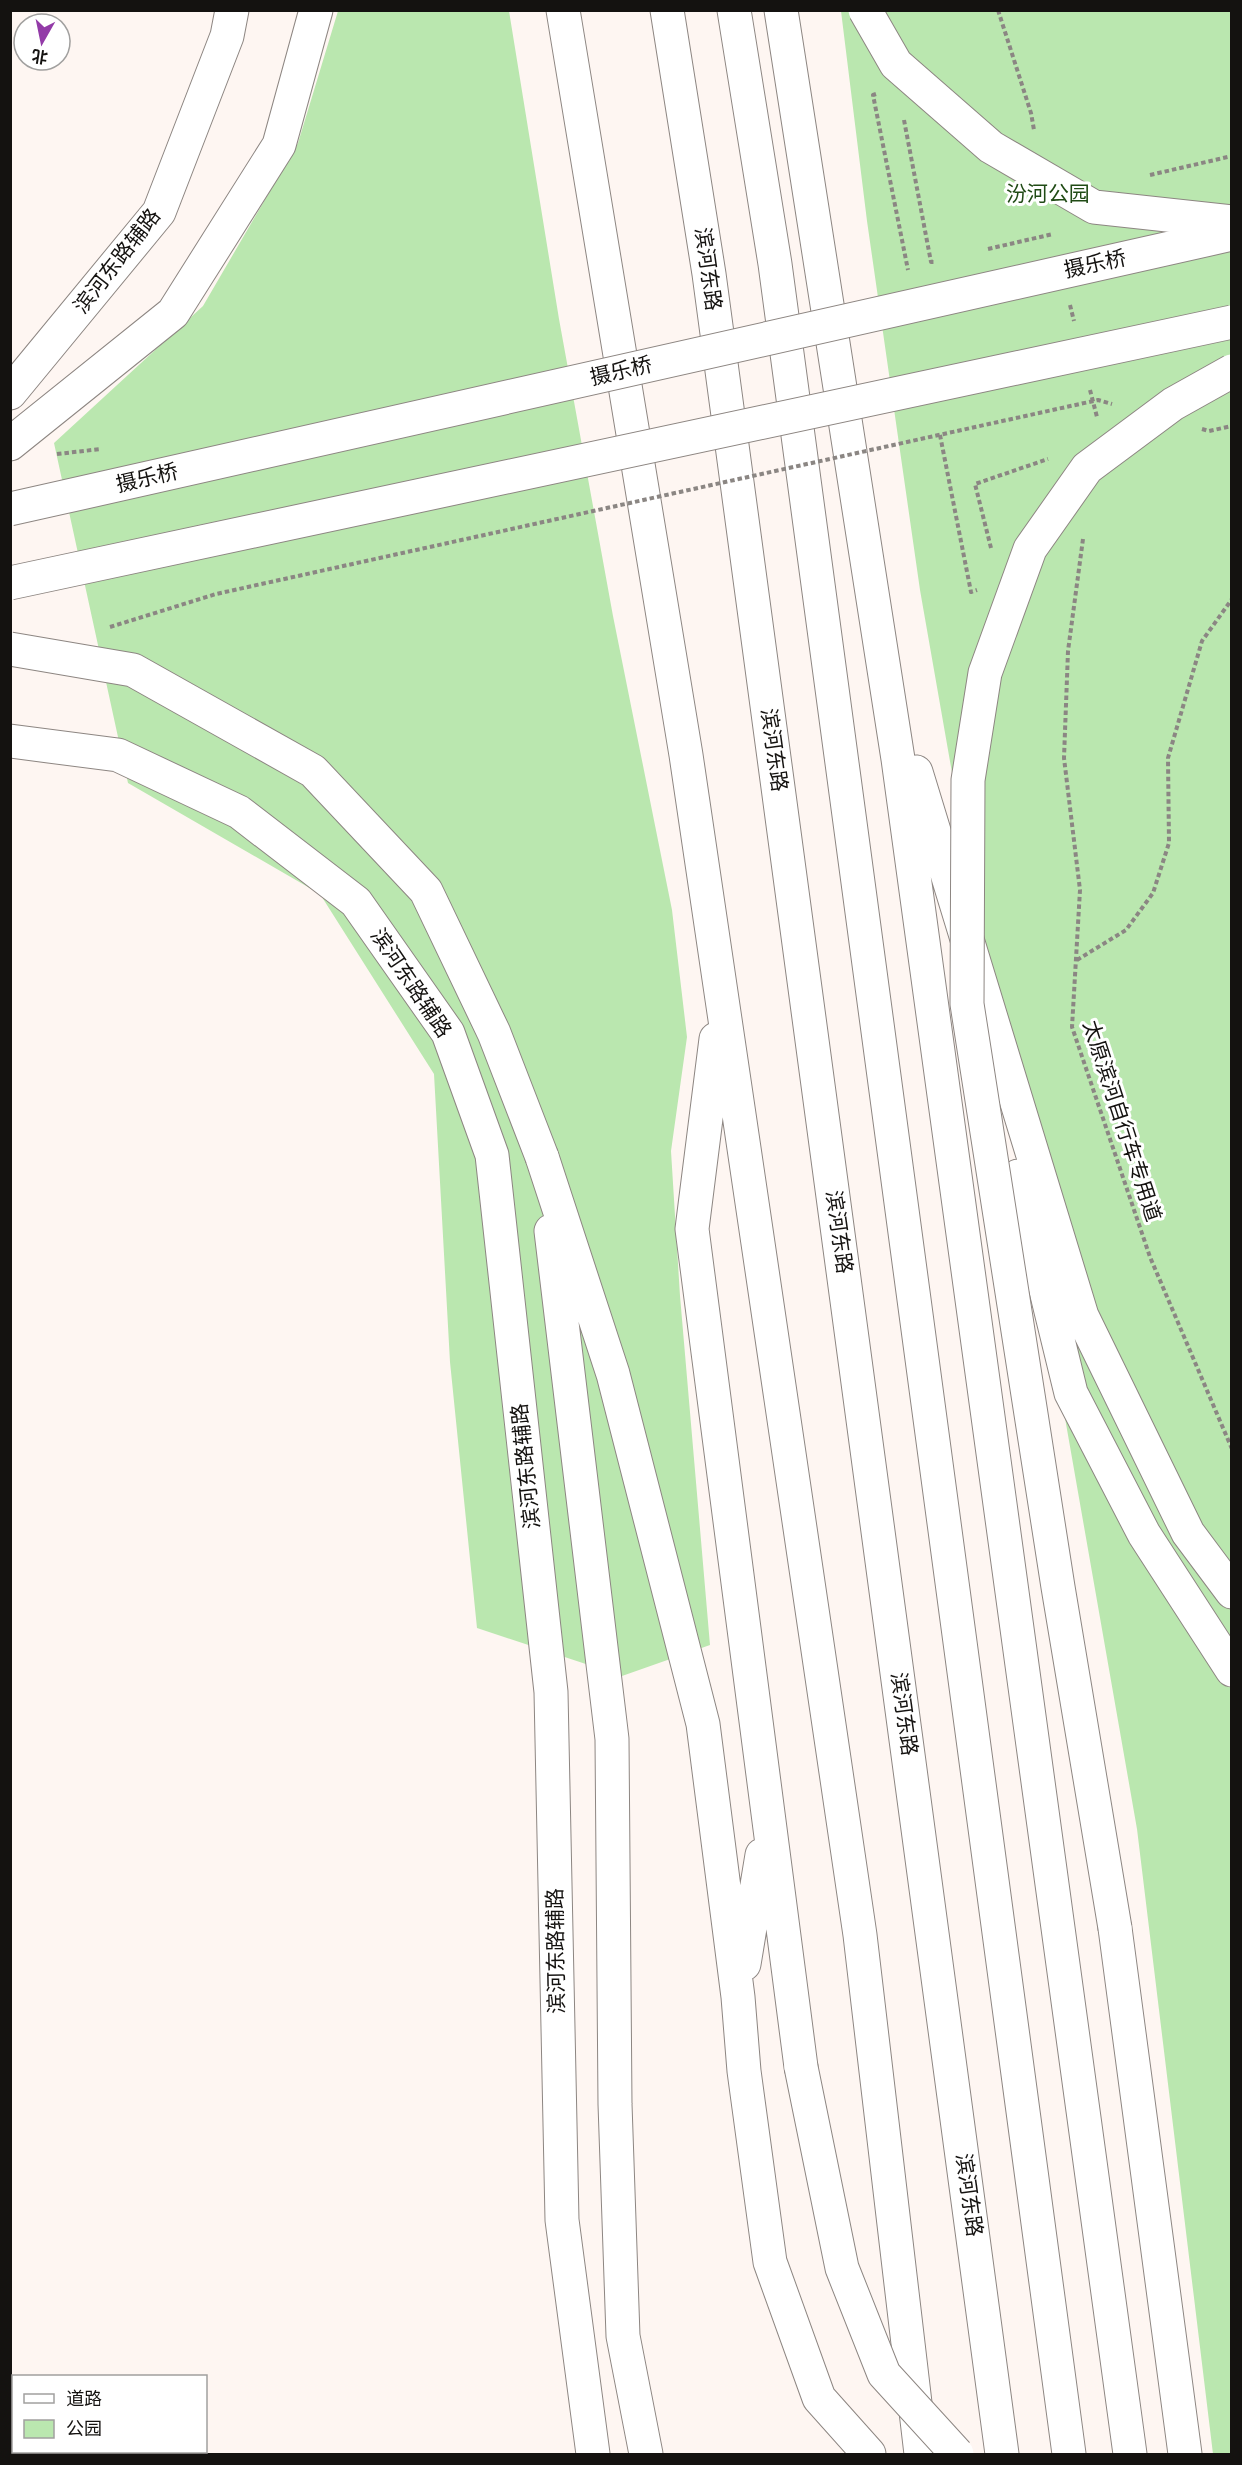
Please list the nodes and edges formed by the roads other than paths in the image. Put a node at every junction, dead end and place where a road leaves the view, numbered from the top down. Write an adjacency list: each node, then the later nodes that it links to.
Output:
1 (232, 10): 14 (main road, 滨河东路辅路)
2 (316, 10): 15 (main road)
3 (564, 10): 22 (main road)
4 (667, 10): 33 (main road, 滨河东路)
5 (734, 10): 34 (main road)
6 (781, 10): 9 (main road)
7 (801, 10): 9 (main road)
8 (865, 10): 10 (main road, bridge)
9 (800, 129): 19 (main road)
10 (1232, 222)
11 (1232, 234): 16 (main road, 摄乐桥, bridge)
12 (1232, 321): 17 (main road, bridge)
13 (1232, 371): 21 (main road, bridge)
14 (10, 393)
15 (10, 444)
16 (10, 509)
17 (10, 583)
18 (10, 649): 23 (main road, bridge)
19 (886, 681): 24 (main road); 35 (main road)
20 (10, 741): 28 (main road, 滨河东路辅路)
21 (968, 984): 25 (main road); 36 (main road, bridge)
22 (722, 998): 26 (main road); 31 (main road)
23 (542, 1157): 27 (main road); 29 (main road)
24 (1232, 1592)
25 (1232, 1670)
26 (768, 1821): 27 (main road); 32 (main road, bridge)
27 (738, 1997): 30 (main road)
28 (593, 2454)
29 (646, 2454)
30 (870, 2454)
31 (921, 2454)
32 (957, 2454)
33 (1002, 2454)
34 (1069, 2454)
35 (1130, 2454)
36 (1185, 2454)

